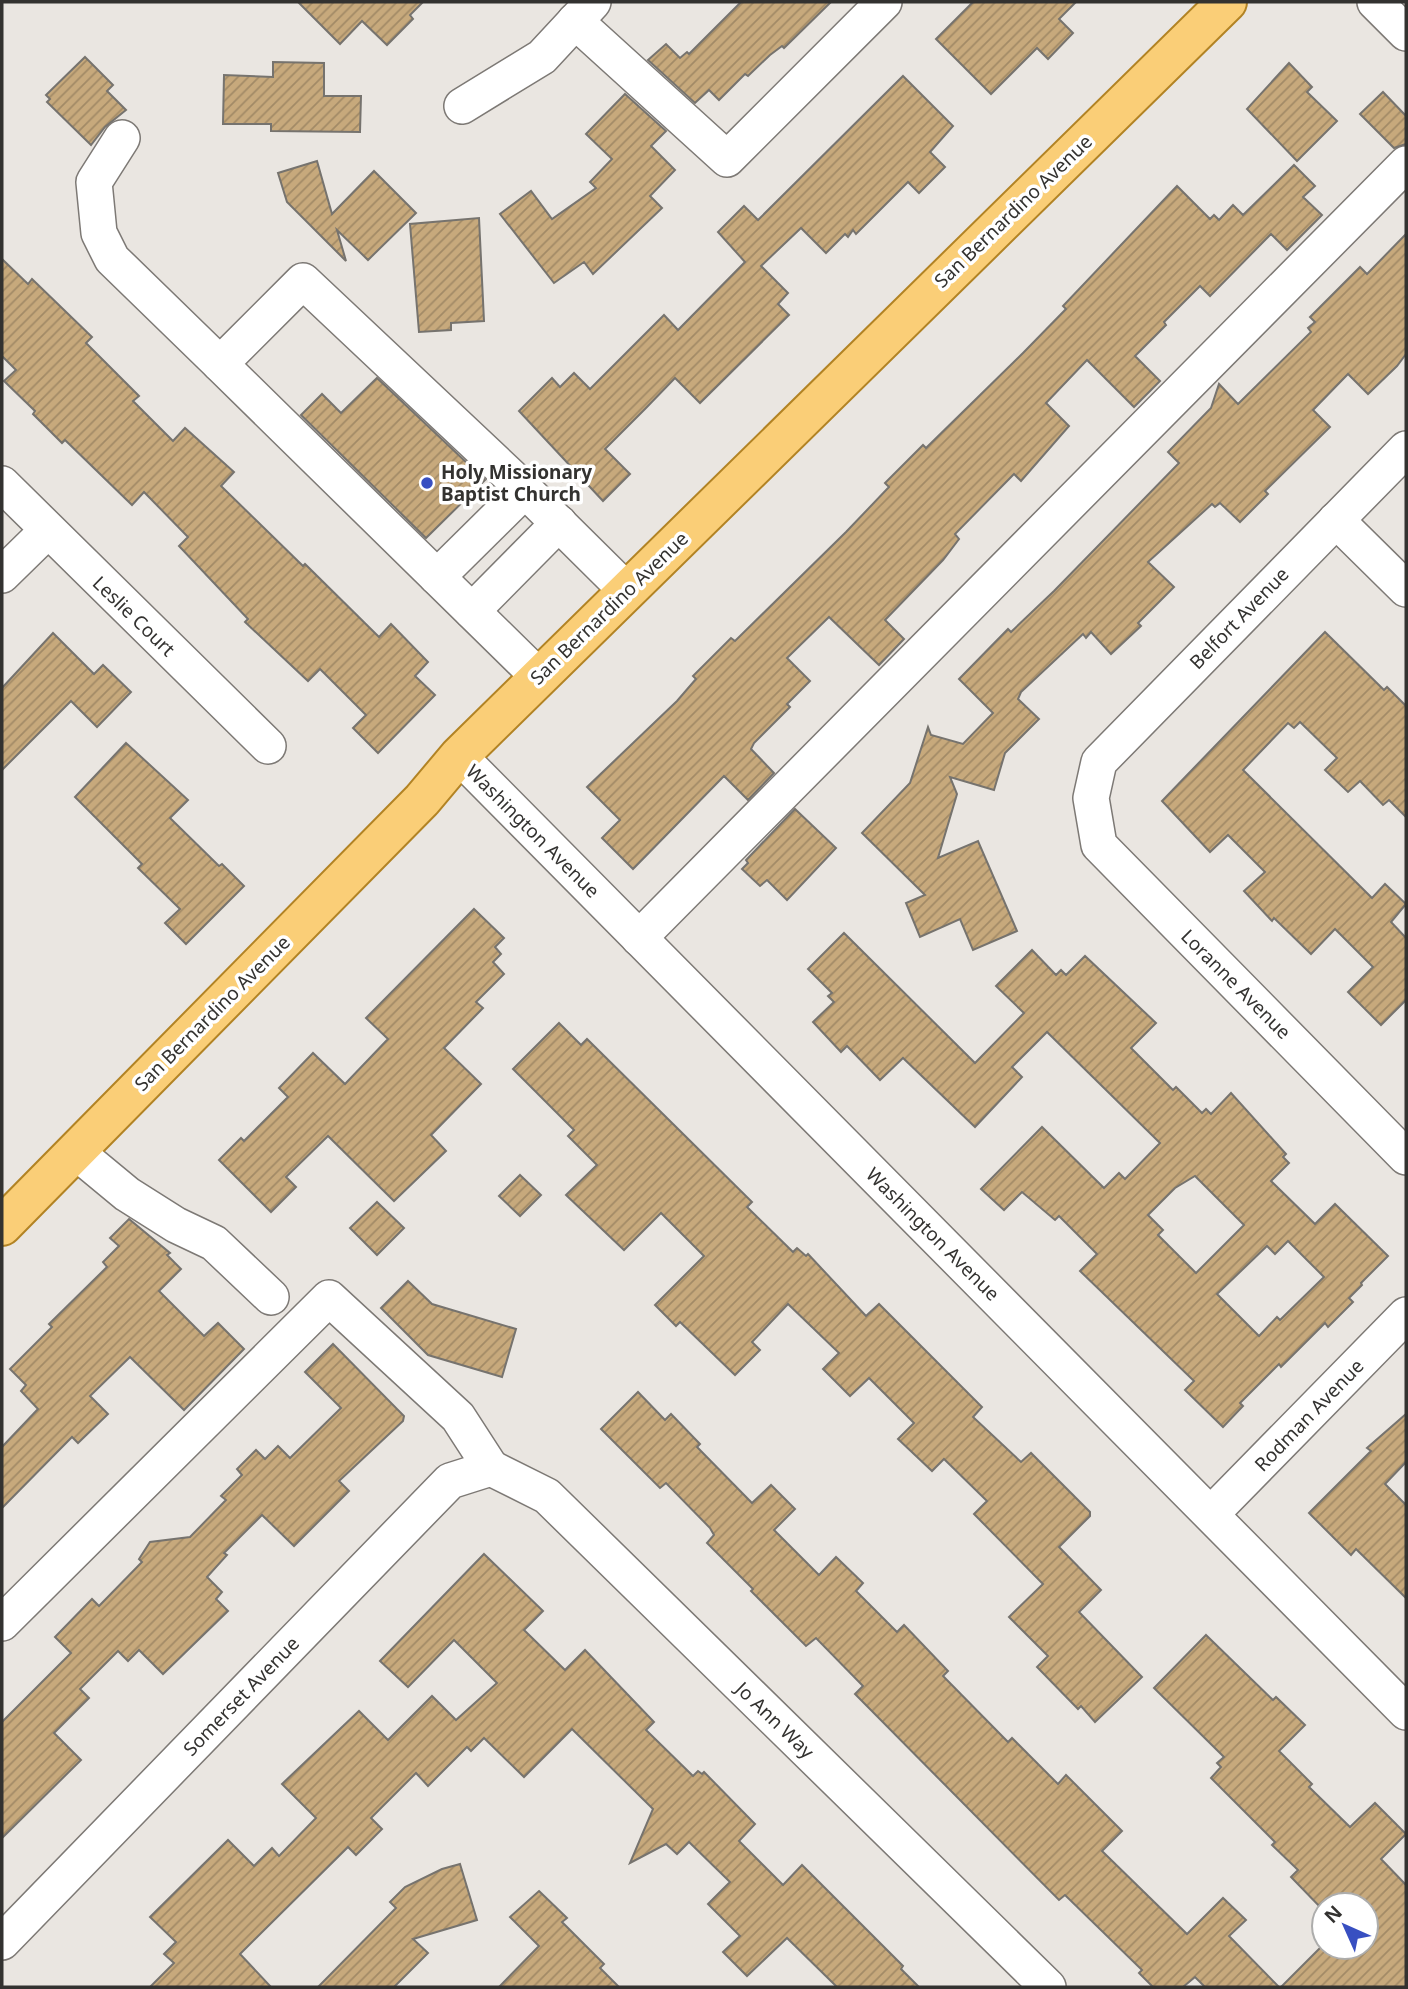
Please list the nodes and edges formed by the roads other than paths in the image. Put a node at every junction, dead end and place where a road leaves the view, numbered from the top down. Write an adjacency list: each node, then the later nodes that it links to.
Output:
1 (884, 2): 4 (street)
2 (1227, 2): 19 (main road, San Bernardino Avenue)
3 (1375, 2): 5 (street)
4 (584, 11): 6 (street)
5 (1406, 33)
6 (462, 106)
7 (122, 138): 9 (street)
8 (1406, 164): 25 (street)
9 (220, 364): 12 (street); 17 (street)
10 (1406, 449): 13 (street, Belfort Avenue)
11 (2, 484): 15 (street, Leslie Court)
12 (525, 489): 14 (street); 17 (street)
13 (1336, 520): 18 (street); 24 (street, Belfort Avenue)
14 (559, 523): 19 (street); 20 (street)
15 (47, 531): 16 (street); 22 (street, Leslie Court)
16 (2, 575)
17 (437, 577): 20 (street)
18 (1406, 589)
19 (626, 591): 21 (main road, San Bernardino Avenue)
20 (472, 611): 21 (street)
21 (539, 677): 23 (main road, San Bernardino Avenue)
22 (268, 746)
23 (459, 756): 25 (street, Washington Avenue); 26 (main road, San Bernardino Avenue)
24 (1091, 798): 27 (street, Loranne Avenue)
25 (639, 938): 32 (street, Washington Avenue)
26 (75, 1151): 28 (main road, San Bernardino Avenue); 29 (street)
27 (1406, 1157)
28 (2, 1226)
29 (271, 1297)
30 (1406, 1315): 32 (street, Rodman Avenue)
31 (491, 1468): 33 (street); 35 (street, Somerset Avenue); 36 (street, Jo Ann Way)
32 (1211, 1514): 34 (street, Washington Avenue)
33 (2, 1623)
34 (1406, 1712)
35 (2, 1942)
36 (1048, 1987)

